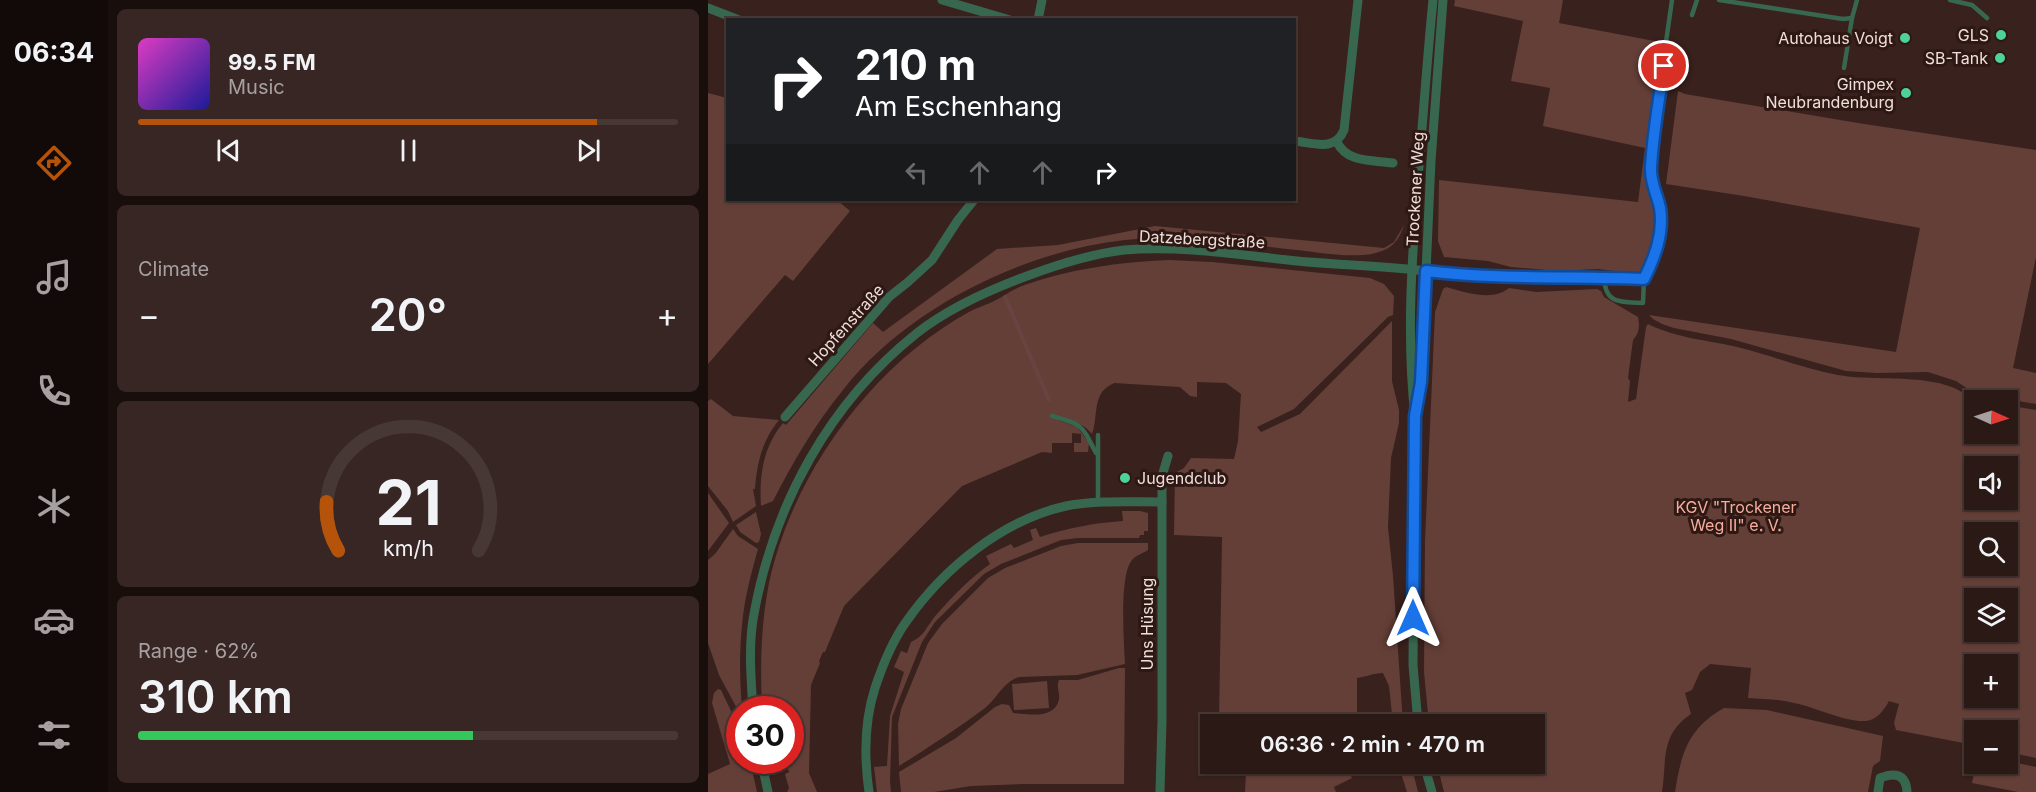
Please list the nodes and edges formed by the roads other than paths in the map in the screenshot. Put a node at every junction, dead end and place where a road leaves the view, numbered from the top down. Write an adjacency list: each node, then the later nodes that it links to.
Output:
1 (942, 0): 17 (street)
2 (1042, 0): 18 (street)
3 (1358, 0): 23 (street)
4 (1433, 0): 26 (street, Trockener Weg)
5 (1443, 0): 27 (street, Trockener Weg)
6 (1672, 0): 29 (lane)
7 (1697, 0): 15 (lane)
8 (1719, 0): 19 (lane)
9 (1848, 0): 12 (lane)
10 (1950, 0): 13 (lane)
11 (1979, 0): 13 (lane)
12 (1856, 1): 19 (lane)
13 (1972, 5): 20 (lane)
14 (708, 8): 16 (street)
15 (1692, 15)
16 (734, 18)
17 (1003, 18)
18 (1038, 18)
19 (1852, 18): 21 (lane)
20 (1987, 18)
21 (1844, 68)
22 (1296, 141): 23 (street)
23 (1337, 142): 24 (street)
24 (1393, 163)
25 (973, 201): 32 (street, Hopfenstraße)
26 (1413, 270): 27 (street, Datzebergstraße); 31 (street, Trockener Weg); 38 (street, Datzebergstraße)
27 (1426, 271): 28 (lane); 31 (street, Trockener Weg)
28 (1604, 277): 29 (lane); 29 (lane)
29 (1644, 279)
30 (1052, 416): 34 (lane)
31 (1415, 416): 39 (street, Trockener Weg)
32 (785, 417)
33 (1098, 435): 34 (lane)
34 (1097, 455): 37 (lane)
35 (1168, 456): 36 (street, Uns Hüsung)
36 (1162, 502): 37 (street); 44 (street, Uns Hüsung)
37 (1098, 503): 43 (street)
38 (752, 696)
39 (1417, 714)
40 (764, 774): 42 (street)
41 (1428, 774): 45 (street)
42 (768, 792)
43 (869, 792)
44 (1160, 792)
45 (1432, 792)
46 (1878, 792): 47 (street)
47 (1907, 792)

